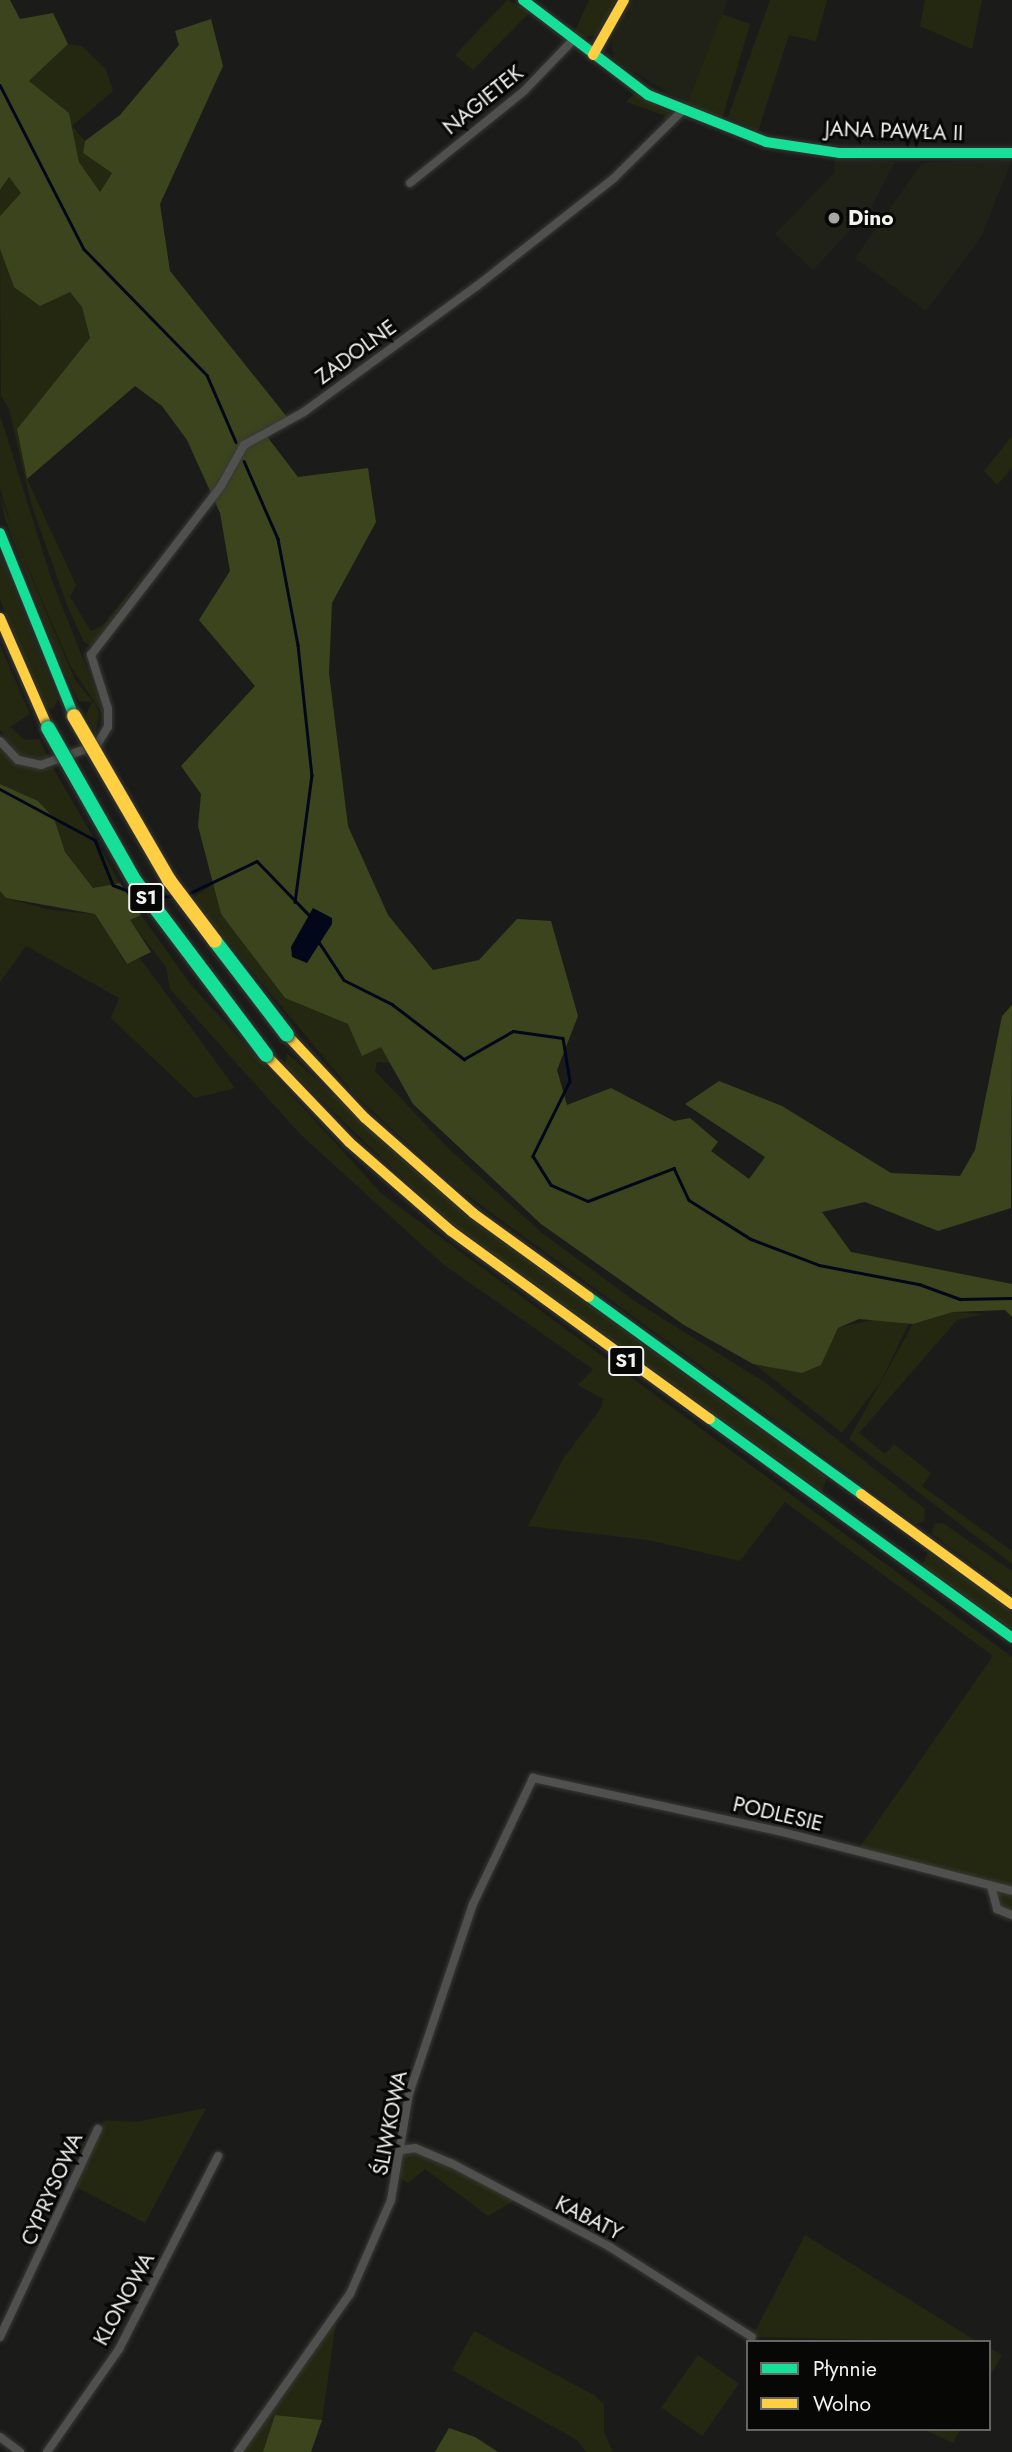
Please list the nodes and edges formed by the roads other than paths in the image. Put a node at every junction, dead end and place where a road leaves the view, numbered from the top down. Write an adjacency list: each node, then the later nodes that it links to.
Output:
1 (523, 0): 3 (main road, JANA PAWŁA II)
2 (624, 0): 4 (main road)
3 (574, 39): 4 (main road, JANA PAWŁA II); 7 (street, NAGIETEK)
4 (593, 55): 5 (main road, JANA PAWŁA II)
5 (682, 111): 6 (main road, JANA PAWŁA II); 10 (street, ZADOLNE)
6 (1012, 153)
7 (410, 183)
8 (0, 533): 11 (main road, S1, bridge)
9 (0, 618): 12 (main road, S1, bridge)
10 (0, 741)
11 (1012, 1604)
12 (1012, 1638)
13 (533, 1778): 14 (street, PODLESIE); 18 (street, ŚLIWKOWA)
14 (991, 1886): 15 (street, PODLESIE); 16 (street)
15 (1012, 1891)
16 (1012, 1915)
17 (98, 2129): 20 (street, CYPRYSOWA)
18 (402, 2150): 21 (street, KABATY); 25 (street, ŚLIWKOWA)
19 (218, 2156): 24 (street, KLONOWA)
20 (0, 2337)
21 (752, 2337)
22 (0, 2437): 23 (street)
23 (20, 2452)
24 (47, 2452)
25 (238, 2452)

